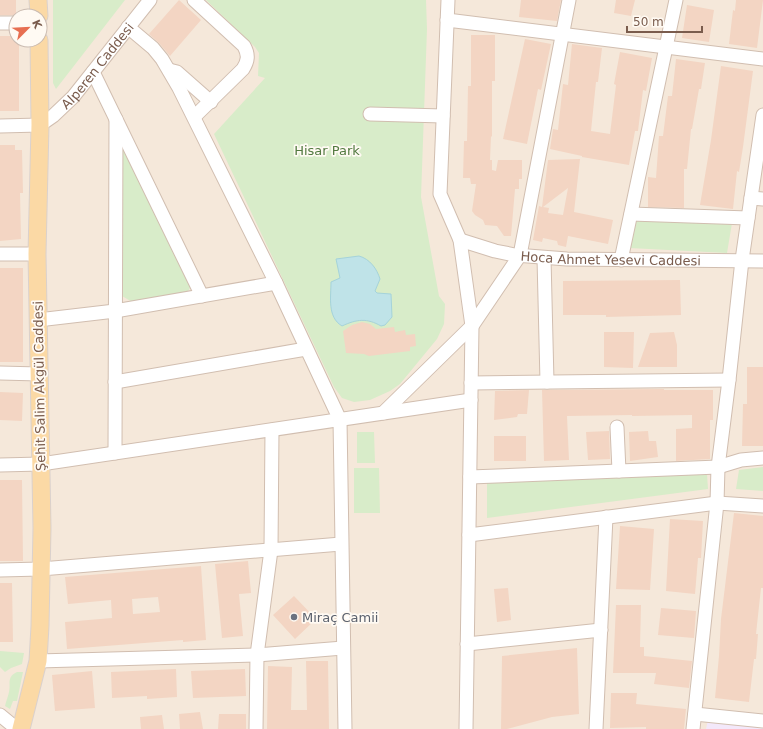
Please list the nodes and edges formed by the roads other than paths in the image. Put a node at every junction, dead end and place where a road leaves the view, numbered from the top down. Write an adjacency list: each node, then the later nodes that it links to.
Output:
1 (150, 0): 7 (street, Alperen Caddesi)
2 (194, 0): 14 (street)
3 (448, 0): 6 (street)
4 (569, 0): 8 (street)
5 (676, 0): 9 (street)
6 (447, 20): 8 (street); 17 (street)
7 (128, 27): 12 (street); 13 (street, Alperen Caddesi)
8 (562, 34): 9 (street); 28 (street)
9 (666, 47): 11 (street); 23 (street)
10 (39, 48): 20 (main road, Şehit Salim Akgül Caddesi)
11 (763, 59)
12 (169, 70): 14 (street); 18 (street)
13 (93, 72): 19 (street); 20 (street, Alperen Caddesi)
14 (211, 102): 18 (street)
15 (370, 114): 17 (street)
16 (763, 115): 22 (street)
17 (443, 116): 25 (street)
18 (194, 117): 33 (street)
19 (116, 119): 34 (street); 35 (street)
20 (40, 125): 21 (street); 27 (main road, Şehit Salim Akgül Caddesi)
21 (0, 126)
22 (757, 198): 24 (street)
23 (631, 214): 24 (street); 30 (street)
24 (748, 218): 31 (street)
25 (460, 240): 28 (street, Hoca Ahmet Yesevi Caddesi); 37 (street)
26 (0, 254): 27 (street)
27 (37, 254): 36 (main road, Şehit Salim Akgül Caddesi)
28 (520, 255): 29 (street, Hoca Ahmet Yesevi Caddesi); 37 (street)
29 (544, 258): 30 (street, Hoca Ahmet Yesevi Caddesi); 43 (street)
30 (621, 260): 31 (street, Hoca Ahmet Yesevi Caddesi)
31 (742, 260): 32 (street, Hoca Ahmet Yesevi Caddesi); 41 (street)
32 (763, 261)
33 (276, 284): 34 (street); 38 (street)
34 (202, 296): 35 (street)
35 (116, 311): 36 (street); 42 (street)
36 (38, 320): 40 (main road, Şehit Salim Akgül Caddesi)
37 (472, 326): 44 (street); 46 (street)
38 (306, 349): 42 (street); 47 (street)
39 (0, 373): 40 (street)
40 (39, 374): 52 (main road, Şehit Salim Akgül Caddesi)
41 (729, 380): 43 (street); 54 (street)
42 (115, 382): 50 (street)
43 (547, 382): 44 (street)
44 (471, 383): 45 (street)
45 (471, 400): 46 (street); 56 (street)
46 (384, 413): 47 (street)
47 (340, 420): 49 (street); 61 (street)
48 (617, 427): 55 (street)
49 (272, 430): 50 (street); 62 (street)
50 (115, 453): 52 (street)
51 (763, 458): 54 (street)
52 (41, 464): 53 (street); 63 (main road, Şehit Salim Akgül Caddesi)
53 (0, 465)
54 (718, 467): 55 (street); 57 (street)
55 (619, 471): 56 (street)
56 (470, 478): 60 (street)
57 (717, 503): 58 (street); 59 (street); 70 (street)
58 (763, 506)
59 (606, 517): 60 (street); 65 (street)
60 (469, 535): 66 (street)
61 (341, 544): 62 (street); 67 (street)
62 (271, 550): 63 (street); 68 (street)
63 (41, 569): 64 (street); 69 (main road, Şehit Salim Akgül Caddesi)
64 (0, 570)
65 (600, 630): 66 (street); 78 (street)
66 (467, 644): 77 (street)
67 (343, 648): 68 (street); 76 (street)
68 (256, 655): 69 (street); 75 (street)
69 (38, 661): 74 (main road, Şehit Salim Akgül Caddesi)
70 (695, 714): 72 (street); 79 (street)
71 (0, 715): 73 (street)
72 (763, 721)
73 (17, 729)
74 (21, 729)
75 (256, 729)
76 (345, 729)
77 (466, 729)
78 (596, 729)
79 (693, 729)

